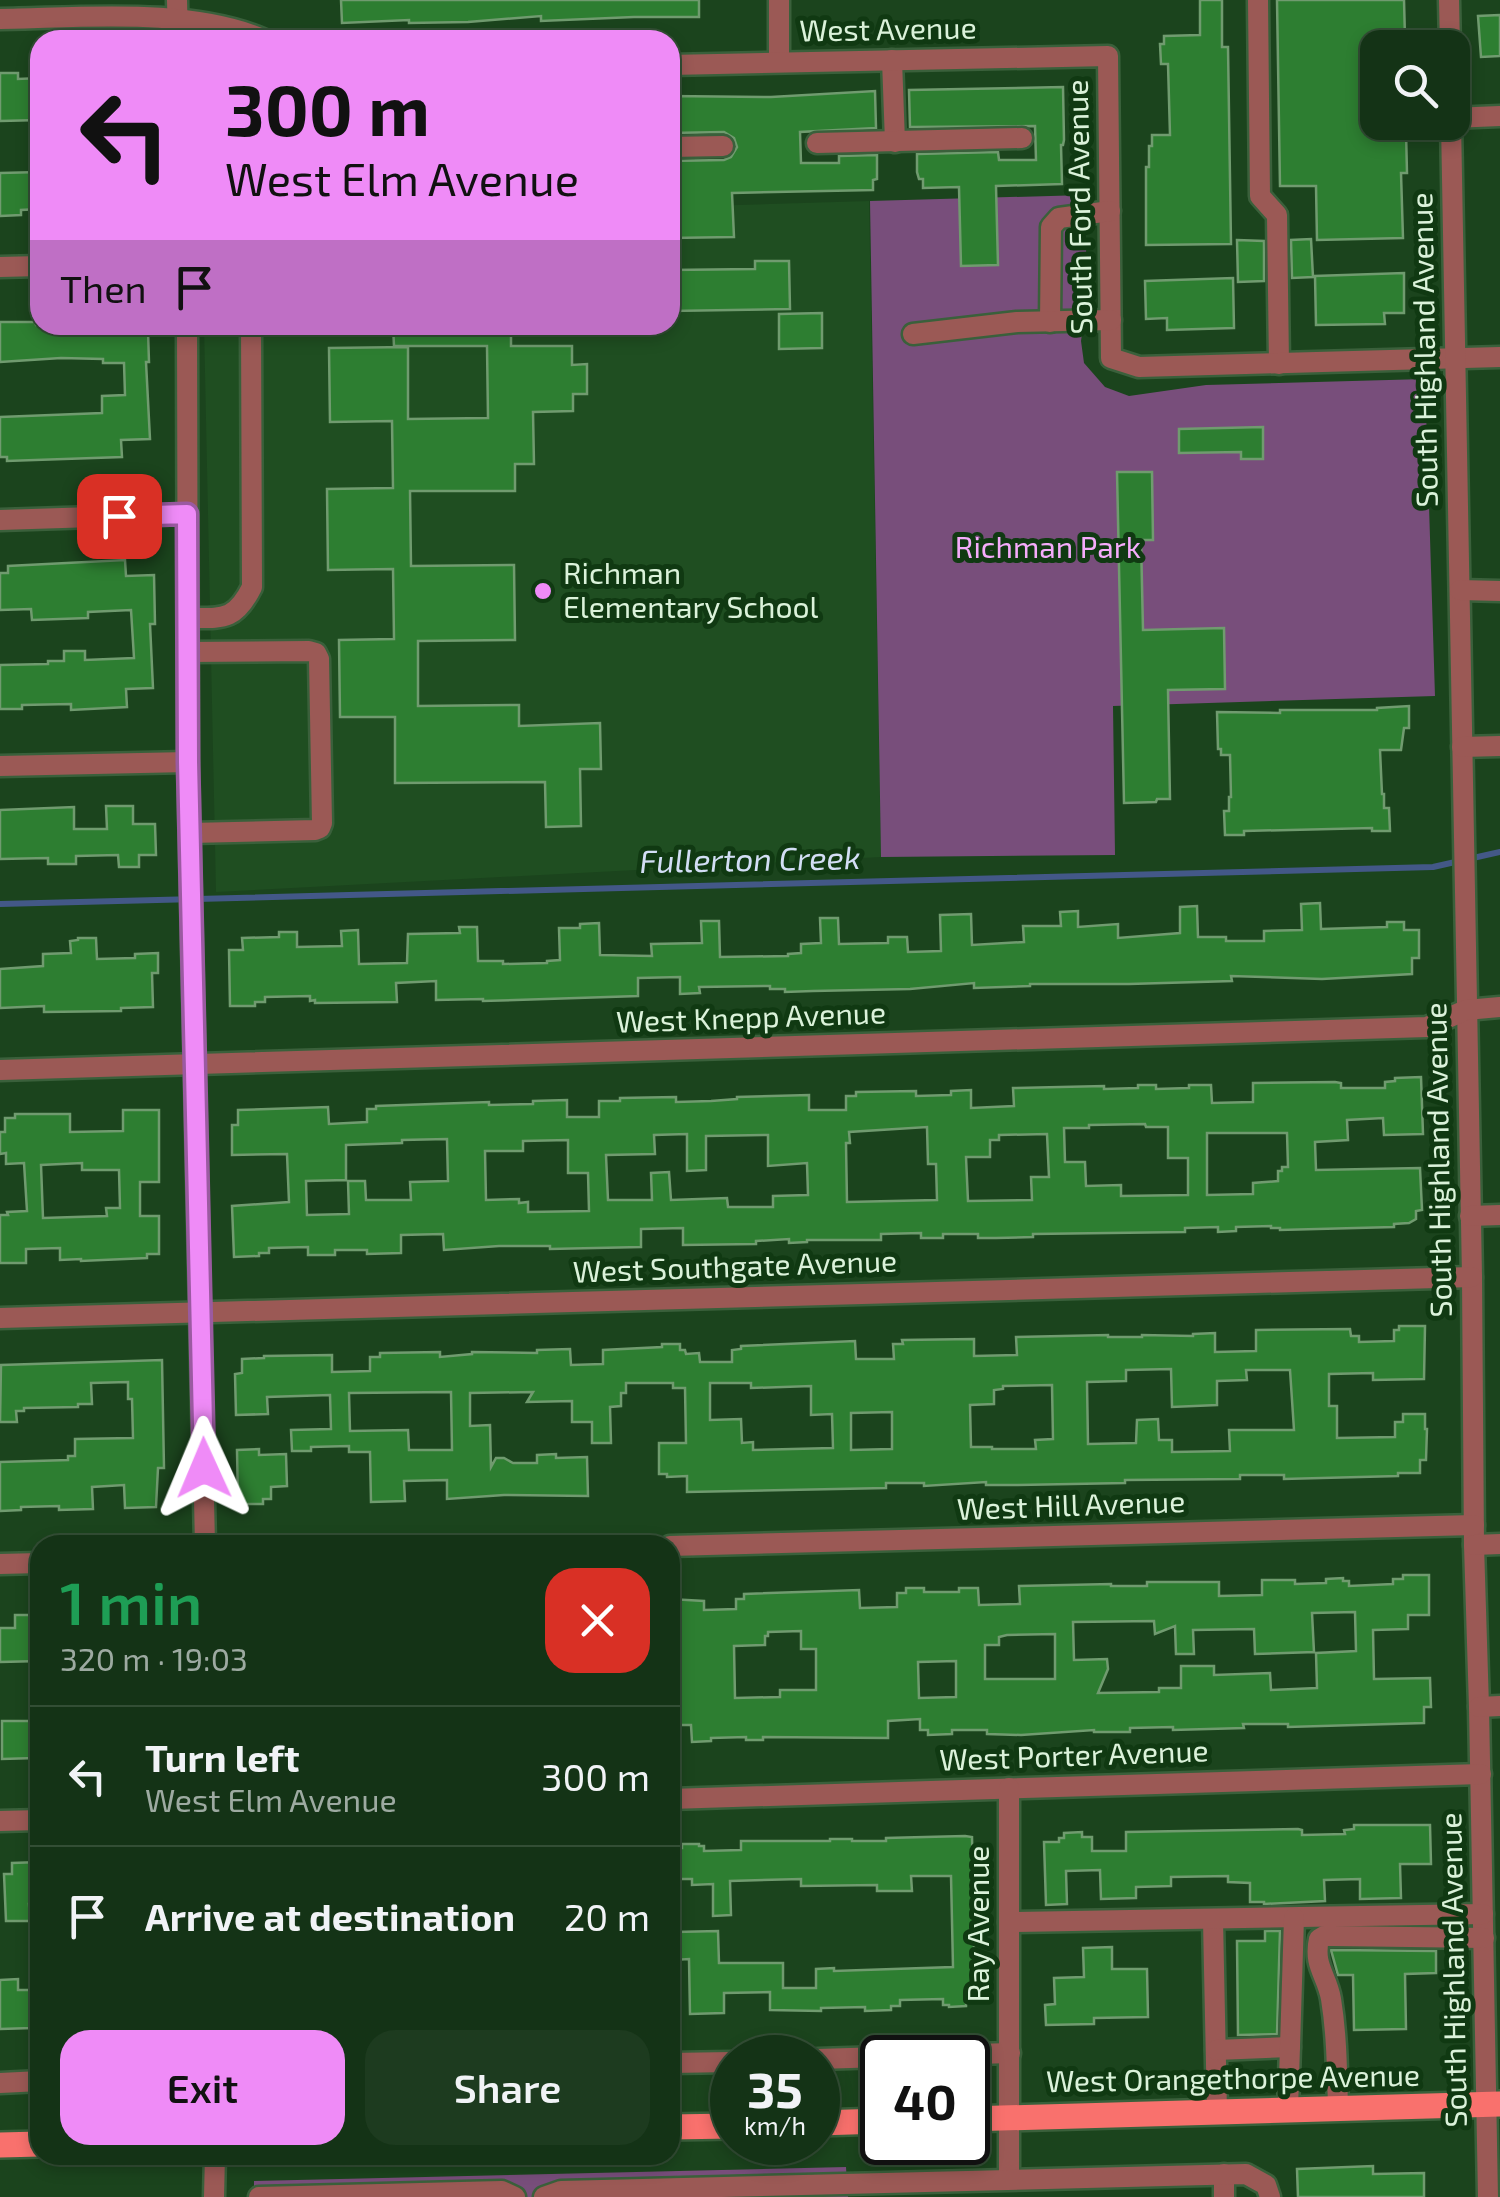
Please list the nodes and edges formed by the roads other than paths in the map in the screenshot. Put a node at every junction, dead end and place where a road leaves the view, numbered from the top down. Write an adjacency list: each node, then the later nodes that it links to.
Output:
1 (779, 0): 10 (street)
2 (1258, 0): 30 (street)
3 (1449, 0): 7 (street)
4 (177, 9): 5 (street); 6 (street)
5 (0, 19)
6 (238, 30)
7 (1450, 30)
8 (1108, 56): 9 (street, West Avenue); 20 (street, South Ford Avenue)
9 (892, 60): 10 (street, West Avenue); 16 (street)
10 (779, 62): 11 (street, West Avenue)
11 (680, 65)
12 (1500, 116): 13 (street)
13 (1470, 118)
14 (1022, 138): 16 (street)
15 (1452, 140): 29 (street, South Highland Avenue)
16 (895, 142): 17 (street)
17 (818, 143)
18 (722, 146): 19 (street)
19 (680, 147)
20 (1110, 211): 23 (street, South Ford Avenue); 24 (street)
21 (30, 266): 22 (street)
22 (0, 267)
23 (1111, 320): 24 (street); 30 (street, South Ford Avenue)
24 (1050, 322): 25 (street)
25 (913, 334)
26 (187, 335): 31 (street)
27 (251, 335): 35 (street)
28 (1500, 357): 29 (street)
29 (1456, 358): 30 (street); 33 (street, South Highland Avenue)
30 (1279, 364)
31 (187, 514): 32 (street); 35 (street)
32 (0, 520)
33 (1460, 590): 34 (street); 38 (street, South Highland Avenue)
34 (1500, 591)
35 (188, 618): 36 (street)
36 (188, 652): 39 (street); 41 (street)
37 (1500, 746): 38 (street)
38 (1462, 747): 43 (street, South Highland Avenue)
39 (188, 762): 40 (street); 41 (street)
40 (0, 766)
41 (190, 833): 44 (street)
42 (1500, 1007): 43 (street, West Knepp Avenue)
43 (1466, 1010): 44 (street, West Knepp Avenue); 46 (street, South Highland Avenue)
44 (196, 1066): 45 (street, West Knepp Avenue); 49 (street)
45 (0, 1070)
46 (1470, 1216): 47 (street); 48 (street, South Highland Avenue)
47 (1500, 1216)
48 (1472, 1277): 49 (street, West Southgate Avenue); 52 (street, South Highland Avenue)
49 (201, 1312): 50 (street, West Southgate Avenue); 51 (street)
50 (0, 1318)
51 (206, 1535)
52 (1474, 1535): 53 (street, West Hill Avenue); 54 (street, West Hill Avenue); 57 (street, South Highland Avenue)
53 (1500, 1544)
54 (680, 1546)
55 (30, 1563): 56 (street)
56 (0, 1564)
57 (1490, 1706): 58 (street, South Highland Avenue)
58 (1480, 1774): 59 (street, West Porter Avenue); 63 (street, South Highland Avenue)
59 (1009, 1788): 60 (street, West Porter Avenue); 66 (street, Ray Avenue)
60 (680, 1800)
61 (30, 1820): 62 (street)
62 (0, 1821)
63 (1491, 1890): 67 (street, South Highland Avenue)
64 (1294, 1918): 65 (street); 67 (street); 69 (street)
65 (1213, 1920): 66 (street); 70 (street)
66 (1009, 1922): 71 (street, Ray Avenue)
67 (1488, 1930): 68 (street, South Highland Avenue); 78 (street)
68 (1492, 2013): 77 (street, South Highland Avenue)
69 (1290, 2047): 70 (street); 79 (street)
70 (1216, 2050): 80 (street)
71 (1010, 2053): 72 (street); 81 (street, Ray Avenue)
72 (840, 2058)
73 (710, 2062): 74 (street)
74 (680, 2063)
75 (0, 2082): 76 (street)
76 (30, 2082)
77 (1493, 2105): 78 (main road, West Orangethorpe Avenue); 97 (street, South Highland Avenue)
78 (1338, 2109): 79 (main road, West Orangethorpe Avenue)
79 (1288, 2110): 80 (main road, West Orangethorpe Avenue)
80 (1217, 2112): 81 (main road, West Orangethorpe Avenue)
81 (1009, 2117): 82 (main road, West Orangethorpe Avenue); 89 (street, Ray Avenue)
82 (990, 2118)
83 (710, 2126): 84 (main road)
84 (680, 2127)
85 (30, 2144): 86 (main road)
86 (0, 2145)
87 (215, 2165): 91 (street)
88 (1224, 2174): 89 (street); 95 (street); 96 (street)
89 (1008, 2179): 90 (street)
90 (860, 2190): 94 (street)
91 (214, 2197)
92 (259, 2197): 93 (street)
93 (515, 2197)
94 (544, 2197)
95 (1224, 2197)
96 (1270, 2197)
97 (1488, 2197)

